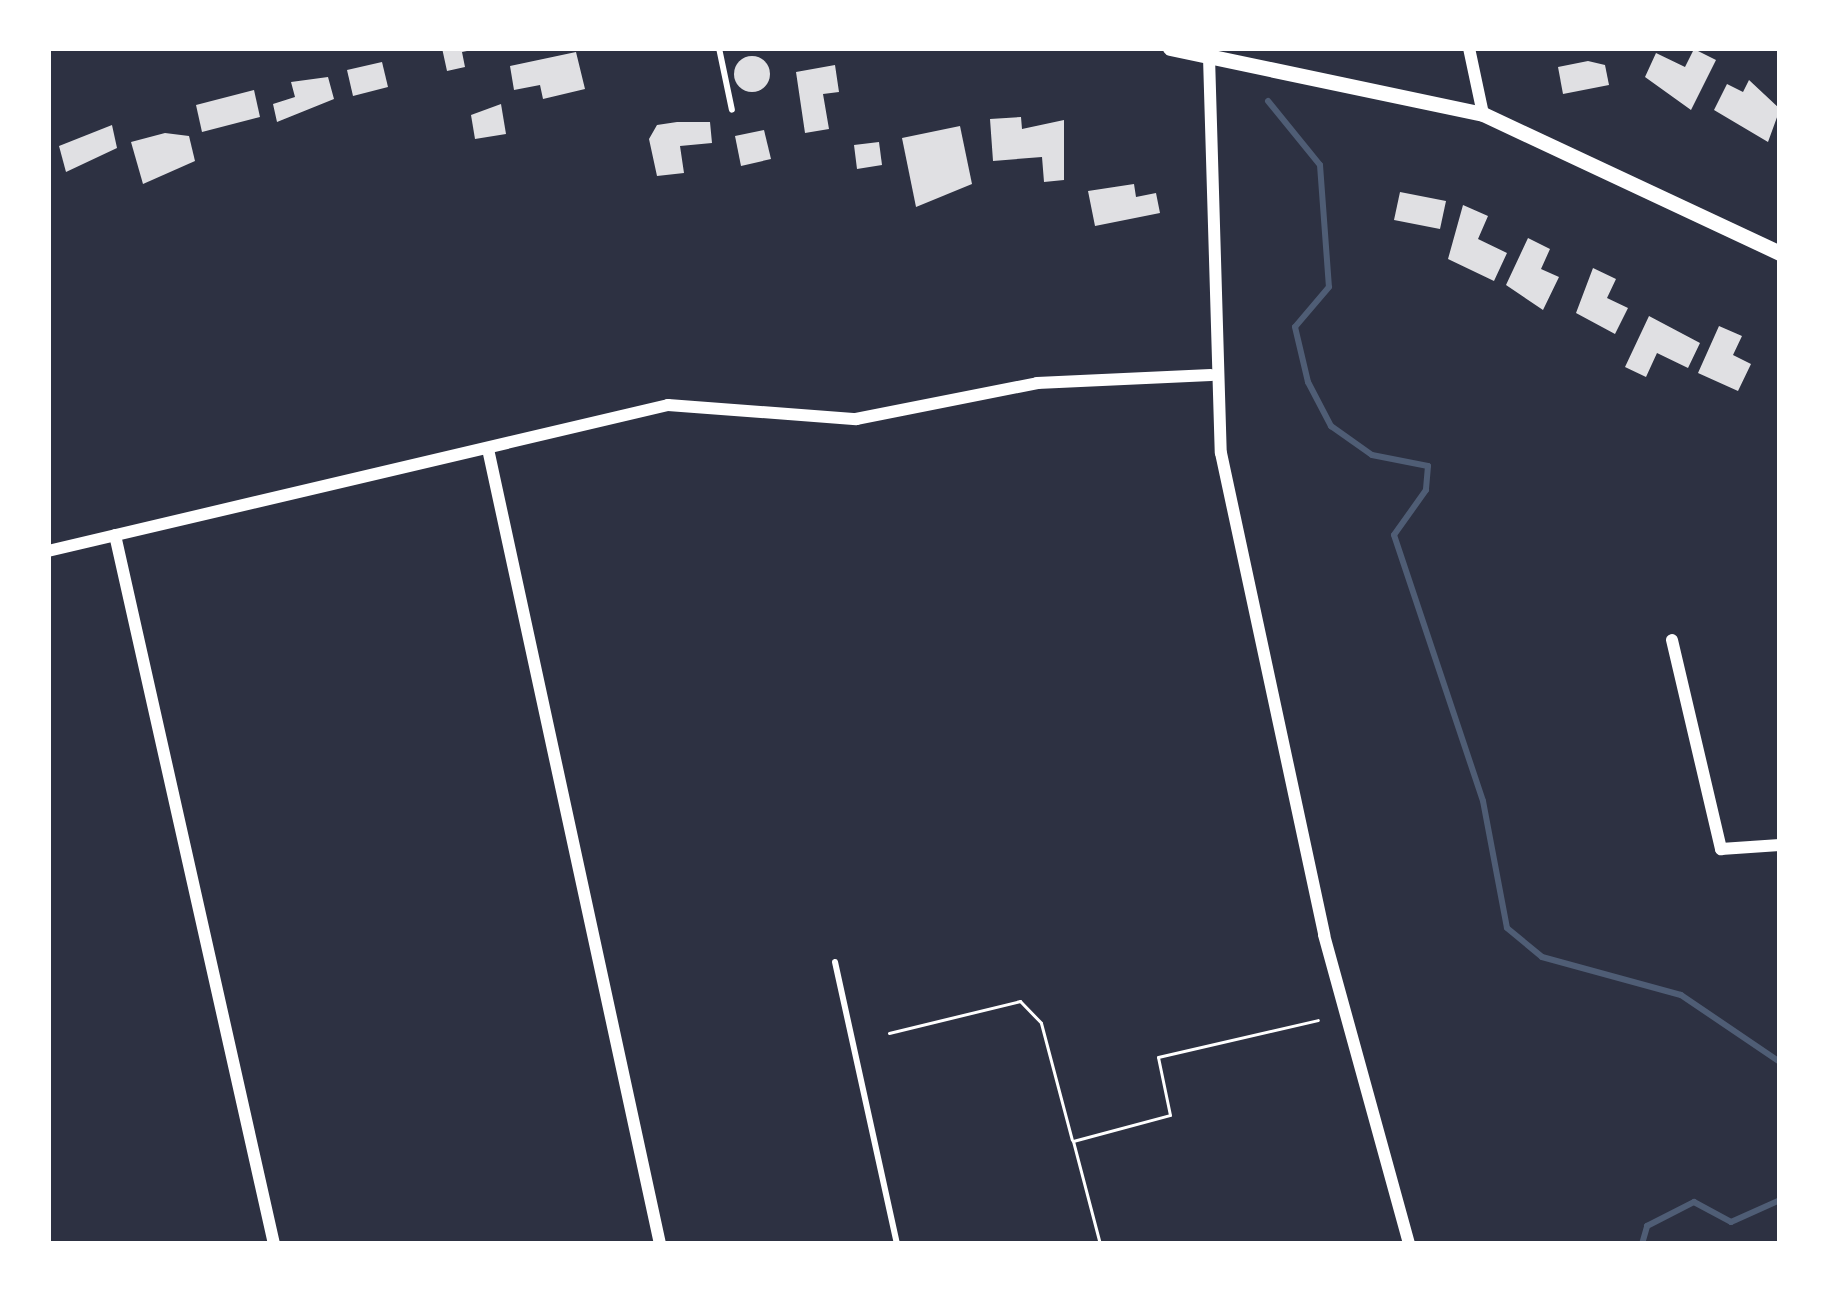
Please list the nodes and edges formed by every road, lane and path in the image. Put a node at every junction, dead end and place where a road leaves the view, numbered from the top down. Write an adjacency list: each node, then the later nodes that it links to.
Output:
1 (718, 48): 5 (lane)
2 (1170, 48): 4 (street)
3 (1469, 48): 6 (street)
4 (1209, 57): 6 (street); 8 (street)
5 (733, 110)
6 (1484, 114): 7 (street)
7 (1780, 253)
8 (1211, 374): 9 (street); 22 (street)
9 (488, 449): 10 (street); 19 (street)
10 (115, 535): 11 (street); 18 (street)
11 (48, 550)
12 (1672, 640): 13 (street)
13 (1780, 844)
14 (835, 962): 20 (lane)
15 (1318, 1020): 17 (path)
16 (889, 1033): 17 (path)
17 (1072, 1142): 21 (path)
18 (274, 1244)
19 (660, 1244)
20 (897, 1244)
21 (1100, 1244)
22 (1409, 1244)

